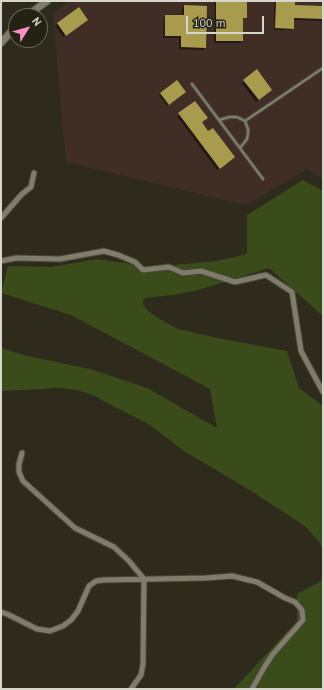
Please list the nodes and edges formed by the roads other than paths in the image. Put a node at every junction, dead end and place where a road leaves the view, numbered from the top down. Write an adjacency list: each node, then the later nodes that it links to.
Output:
1 (47, 1): 2 (street)
2 (39, 3)
3 (8, 35): 4 (street)
4 (1, 43)
5 (323, 68): 8 (lane)
6 (192, 84): 7 (lane)
7 (219, 120): 8 (lane); 9 (lane)
8 (245, 121): 9 (lane)
9 (240, 148): 11 (lane)
10 (34, 173): 12 (street)
11 (263, 179)
12 (1, 218)
13 (1, 261): 14 (street)
14 (323, 392)
15 (22, 453): 16 (street)
16 (144, 579): 17 (street); 18 (street); 19 (street)
17 (1, 612)
18 (131, 689)
19 (252, 689)

